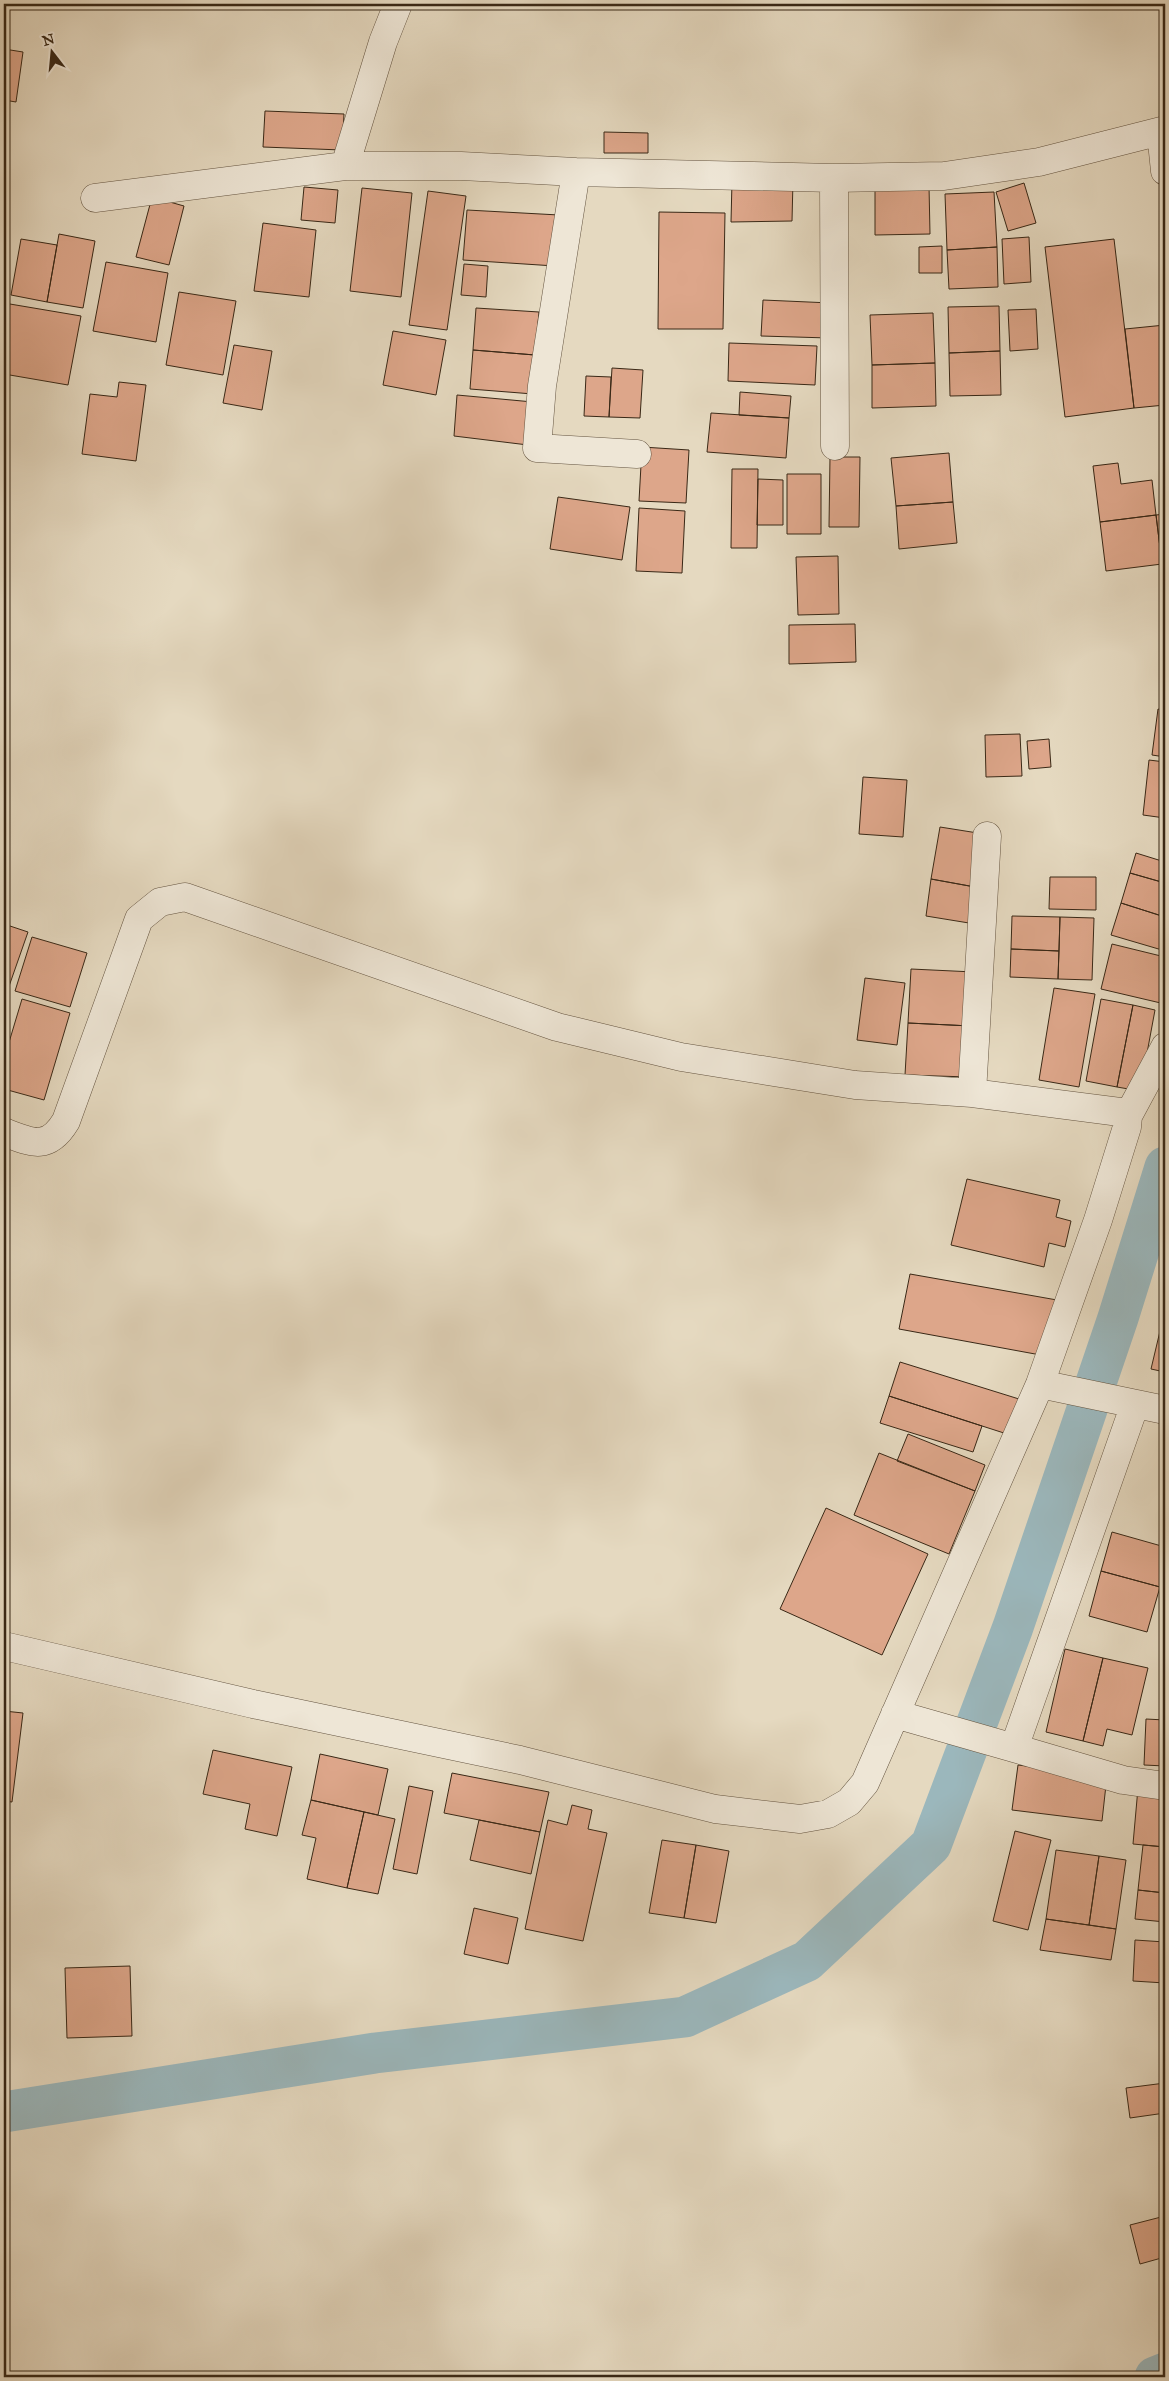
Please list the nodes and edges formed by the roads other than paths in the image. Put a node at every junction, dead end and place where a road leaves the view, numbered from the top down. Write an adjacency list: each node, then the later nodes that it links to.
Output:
1 (398, 4): 3 (street)
2 (1163, 131): 4 (street); 6 (street)
3 (345, 166): 5 (street); 7 (street)
4 (1165, 171)
5 (576, 172): 6 (street); 9 (street)
6 (834, 178): 8 (street)
7 (95, 198)
8 (835, 446)
9 (637, 454)
10 (987, 836): 12 (street)
11 (1165, 1047): 13 (street)
12 (972, 1093): 13 (street); 14 (street)
13 (1128, 1116): 15 (street)
14 (4, 1132)
15 (1053, 1387): 16 (street); 19 (street)
16 (1135, 1404): 17 (street); 20 (street)
17 (1165, 1410)
18 (4, 1646): 19 (street)
19 (895, 1714): 20 (street)
20 (1014, 1748): 21 (street)
21 (1165, 1786)

